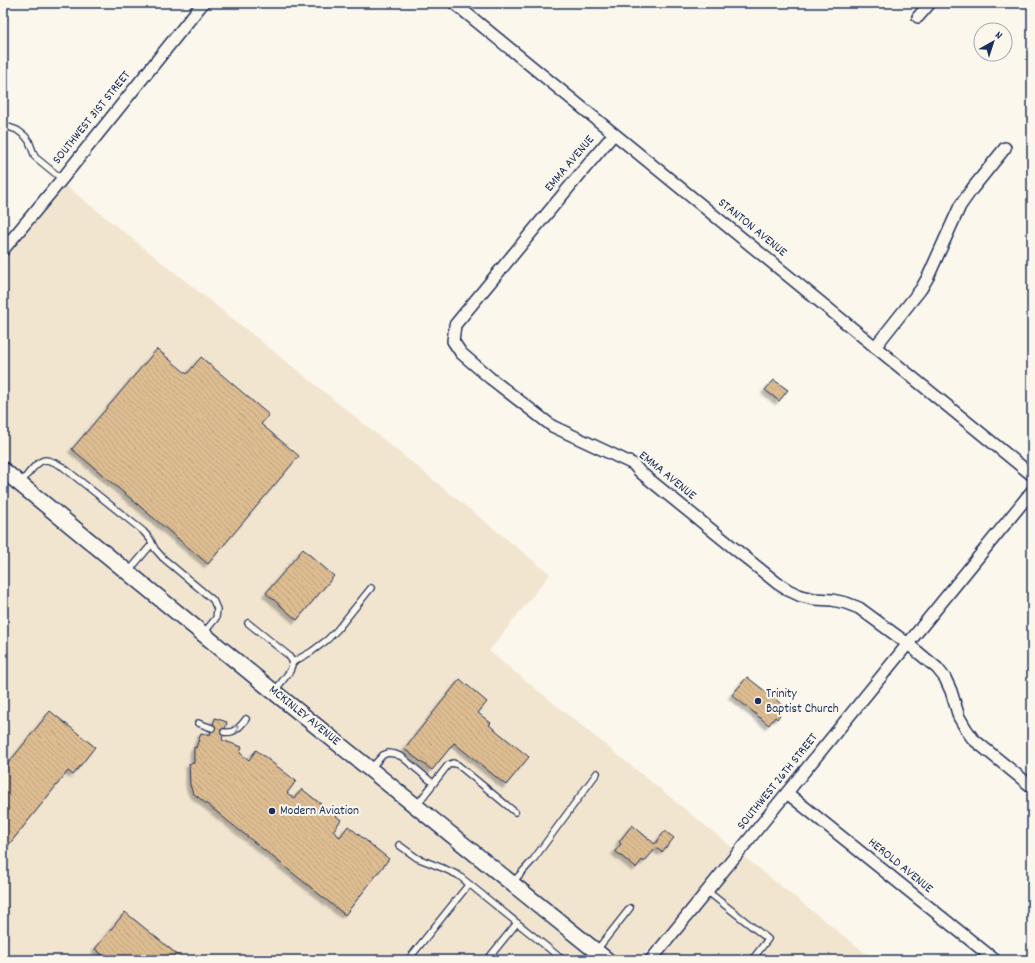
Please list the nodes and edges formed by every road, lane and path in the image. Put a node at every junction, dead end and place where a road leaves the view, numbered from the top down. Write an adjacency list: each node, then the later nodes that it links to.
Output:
1 (203, 3): 8 (street, SOUTHWEST 31ST STREET)
2 (454, 3): 6 (street, STANTON AVENUE)
3 (930, 3): 4 (street)
4 (918, 17)
5 (3, 125): 8 (lane)
6 (614, 134): 10 (street, STANTON AVENUE); 20 (street, EMMA AVENUE)
7 (1005, 148): 10 (street)
8 (62, 179): 9 (street, SOUTHWEST 31ST STREET)
9 (3, 250)
10 (875, 347): 12 (street, STANTON AVENUE)
11 (3, 470): 13 (main road, MCKINLEY AVENUE)
12 (1032, 475)
13 (20, 484): 15 (lane); 16 (main road, MCKINLEY AVENUE)
14 (1032, 491): 20 (street, SOUTHWEST 26TH STREET)
15 (152, 544): 16 (lane); 19 (lane)
16 (128, 572): 19 (main road, MCKINLEY AVENUE)
17 (371, 588): 21 (lane)
18 (248, 623): 21 (lane)
19 (203, 634): 22 (main road, MCKINLEY AVENUE)
20 (908, 644): 30 (street, EMMA AVENUE); 31 (street, SOUTHWEST 26TH STREET)
21 (293, 662): 22 (lane)
22 (274, 692): 27 (main road, MCKINLEY AVENUE)
23 (246, 719): 26 (lane, one-way to 23)
24 (198, 722): 25 (lane)
25 (212, 728)
26 (224, 732)
27 (370, 770): 29 (lane); 32 (main road, MCKINLEY AVENUE)
28 (597, 773): 35 (lane)
29 (433, 783): 32 (lane); 33 (lane)
30 (1032, 787)
31 (787, 793): 37 (street, SOUTHWEST 26TH STREET); 46 (street, HEROLD AVENUE)
32 (415, 806): 35 (main road, MCKINLEY AVENUE)
33 (515, 812)
34 (399, 844): 36 (lane)
35 (511, 883): 40 (main road, MCKINLEY AVENUE)
36 (469, 884): 39 (lane); 41 (lane)
37 (707, 891): 44 (street, SOUTHWEST 26TH STREET); 45 (lane)
38 (630, 908): 40 (lane)
39 (517, 923): 42 (lane); 43 (lane)
40 (601, 956)
41 (408, 960)
42 (487, 960)
43 (563, 960)
44 (651, 960)
45 (752, 960)
46 (995, 960)

